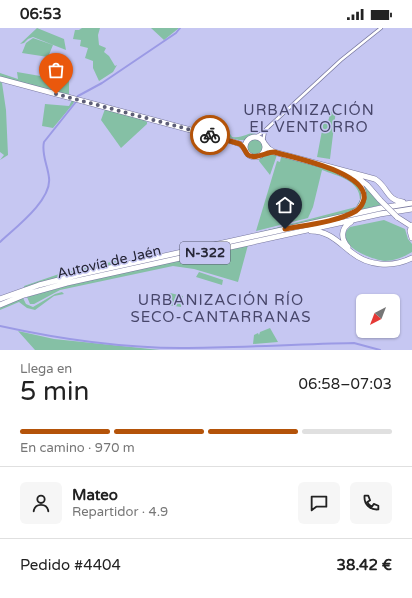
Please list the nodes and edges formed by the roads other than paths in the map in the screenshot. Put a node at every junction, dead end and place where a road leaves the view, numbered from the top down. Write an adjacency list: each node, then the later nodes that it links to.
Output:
1 (381, 28): 3 (street)
2 (0, 79): 7 (highway)
3 (266, 129): 4 (street); 6 (street)
4 (255, 136): 5 (highway); 6 (highway)
5 (248, 139): 7 (highway); 8 (highway)
6 (264, 142): 9 (highway); 10 (highway)
7 (239, 143): 8 (highway)
8 (245, 148): 10 (highway)
9 (274, 152): 10 (highway); 11 (highway)
10 (261, 155)
11 (322, 165): 12 (highway); 15 (highway)
12 (346, 172): 13 (highway); 17 (highway, bridge)
13 (412, 203): 15 (highway, Autovía de Jaén / N-322)
14 (412, 209): 16 (highway, Autovía de Jaén / N-322)
15 (344, 216): 21 (highway, Autovía de Jaén / N-322)
16 (367, 217): 18 (highway, Autovía de Jaén / N-322); 20 (highway)
17 (412, 224): 19 (highway)
18 (295, 234): 20 (highway); 22 (highway, Autovía de Jaén / N-322)
19 (412, 238)
20 (412, 257)
21 (0, 299)
22 (0, 305)

